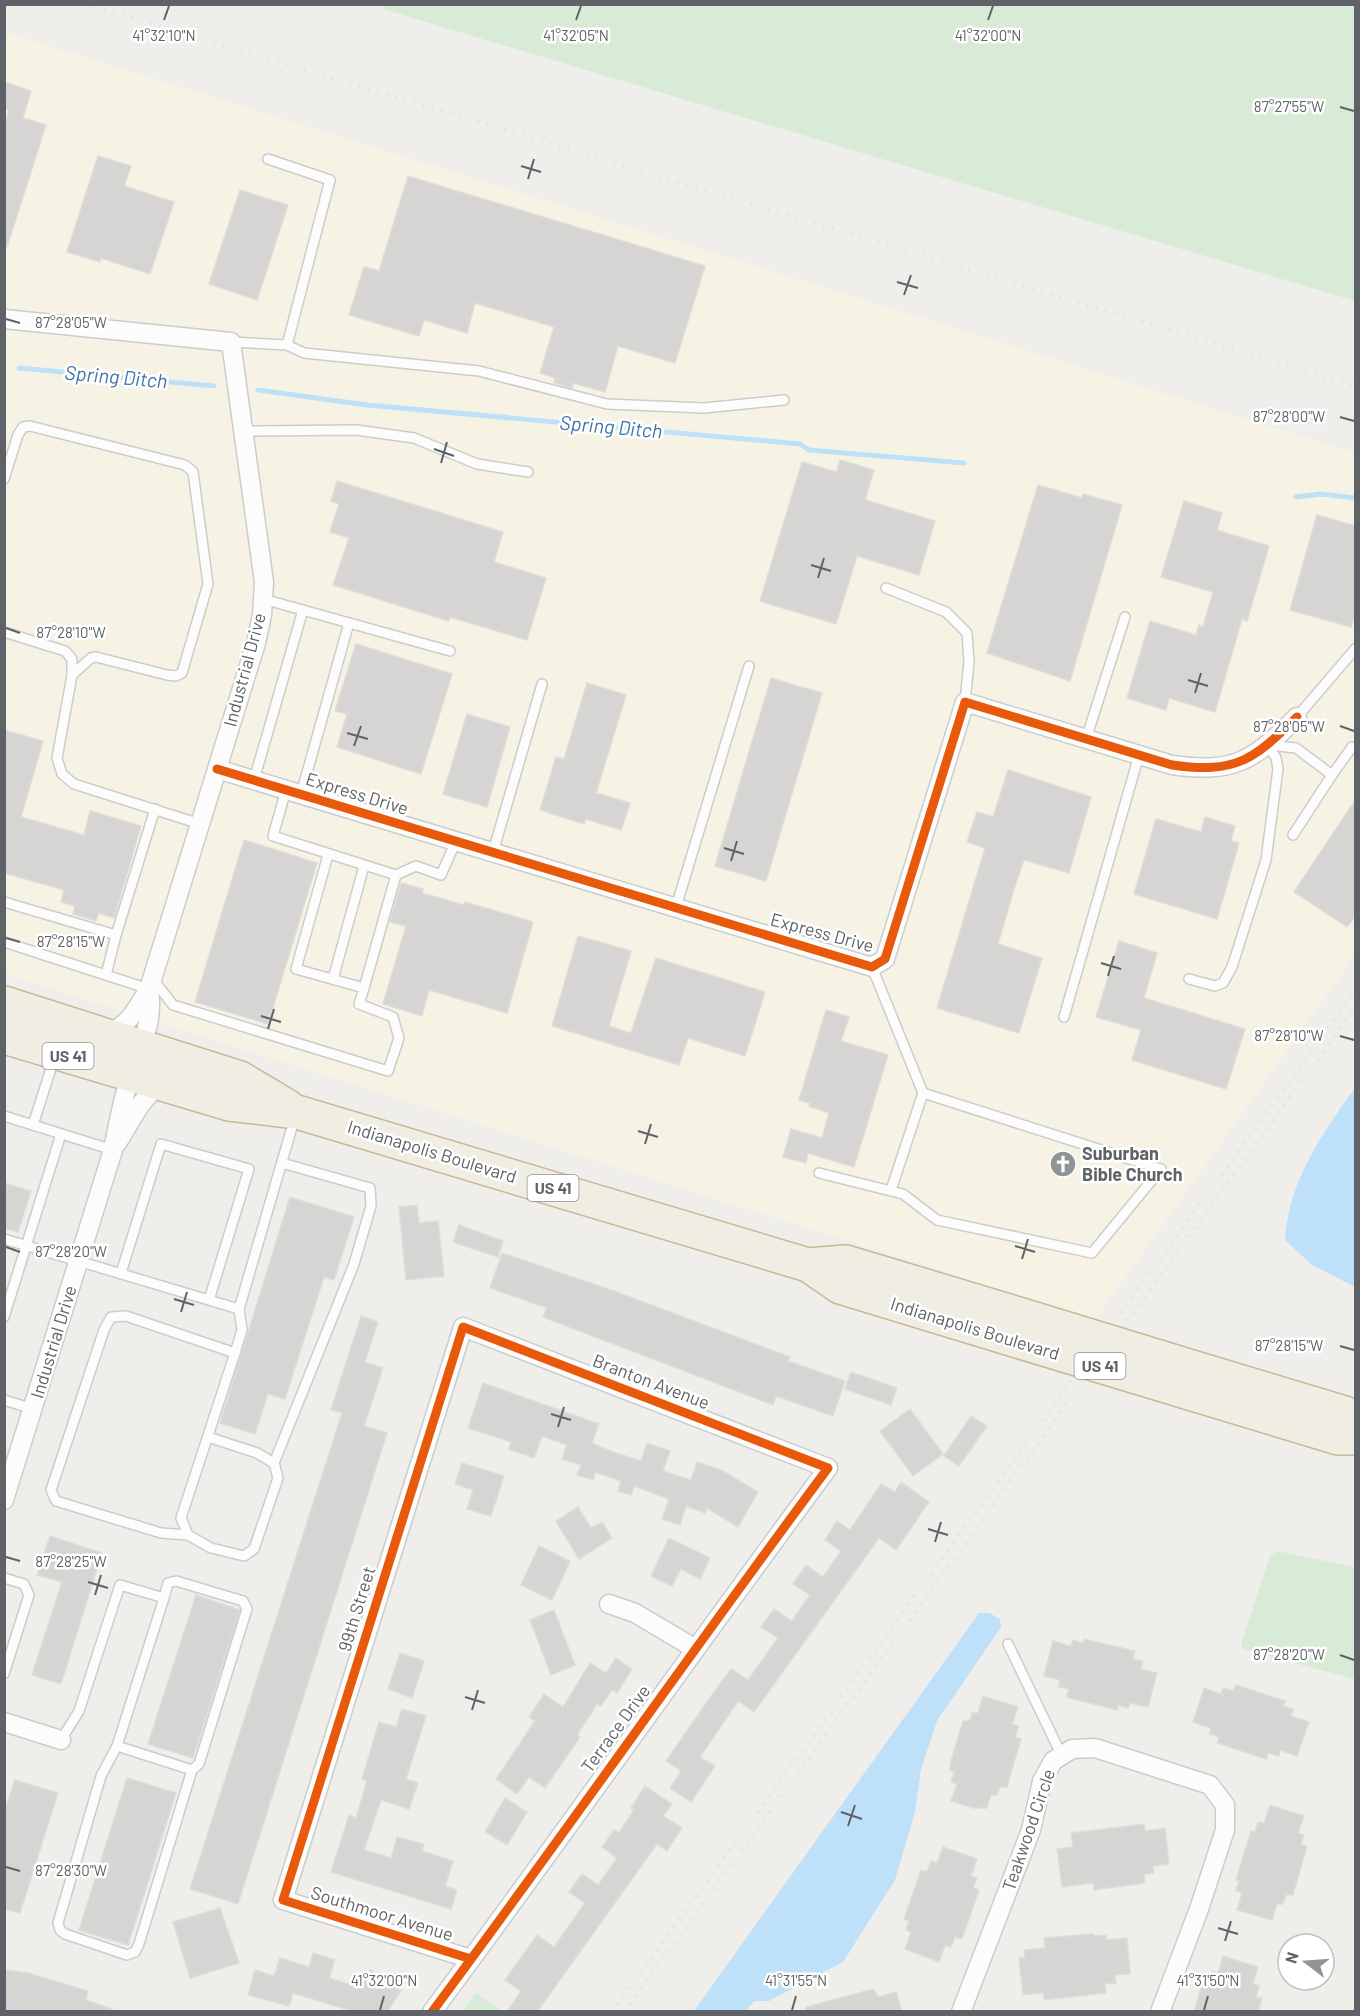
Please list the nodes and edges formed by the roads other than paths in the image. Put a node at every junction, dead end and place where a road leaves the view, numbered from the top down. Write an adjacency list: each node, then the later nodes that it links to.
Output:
1 (268, 159): 4 (lane)
2 (4, 319): 3 (street)
3 (231, 342): 4 (lane); 6 (street, Industrial Drive)
4 (287, 345): 5 (lane)
5 (784, 400)
6 (243, 431): 7 (lane); 10 (street, Industrial Drive)
7 (528, 472)
8 (4, 479): 18 (lane)
9 (886, 588): 20 (lane)
10 (263, 599): 11 (lane); 26 (street, Industrial Drive)
11 (303, 610): 13 (lane); 28 (lane)
12 (1125, 617): 22 (lane)
13 (349, 623): 16 (lane); 29 (lane)
14 (4, 632): 18 (lane)
15 (1356, 648): 21 (lane)
16 (450, 651)
17 (749, 666): 39 (lane)
18 (72, 675): 30 (lane)
19 (542, 684): 34 (lane)
20 (965, 702): 22 (street); 42 (street, Express Drive)
21 (1297, 717): 23 (street)
22 (1086, 739): 25 (street)
23 (1268, 745): 25 (street); 27 (lane); 45 (lane)
24 (1353, 747): 27 (lane)
25 (1139, 755): 49 (lane)
26 (217, 769): 28 (street, Express Drive); 31 (street, Industrial Drive)
27 (1332, 775): 32 (lane)
28 (254, 780): 29 (street, Express Drive)
29 (293, 792): 33 (street, Express Drive); 35 (lane)
30 (155, 809): 31 (lane); 40 (lane)
31 (200, 824): 46 (street, Industrial Drive)
32 (1293, 835)
33 (456, 841): 34 (street, Express Drive); 37 (lane)
34 (493, 852): 39 (street, Express Drive)
35 (328, 855): 36 (lane); 44 (lane)
36 (364, 866): 37 (lane); 44 (lane)
37 (396, 875): 47 (lane)
38 (4, 902): 40 (lane)
39 (676, 908): 42 (street, Express Drive)
40 (116, 935): 43 (lane)
41 (4, 942): 43 (lane)
42 (873, 967): 54 (lane)
43 (106, 975): 46 (lane)
44 (333, 979): 47 (lane)
45 (1189, 979)
46 (150, 983): 47 (lane); 50 (street, Industrial Drive); 53 (street, Industrial Drive)
47 (364, 988)
48 (4, 1003): 50 (highway, Indianapolis Boulevard / US 41)
49 (1064, 1017)
50 (105, 1035): 53 (highway, Indianapolis Boulevard / US 41)
51 (4, 1037): 52 (highway, Indianapolis Boulevard / US 41)
52 (56, 1053): 53 (highway, Indianapolis Boulevard / US 41); 57 (lane)
53 (145, 1068): 55 (highway, Indianapolis Boulevard / US 41); 59 (street, Industrial Drive); 59 (street, Industrial Drive)
54 (923, 1093): 62 (lane); 62 (lane)
55 (297, 1112): 60 (lane); 72 (highway, Indianapolis Boulevard / US 41, bridge)
56 (4, 1116): 57 (lane)
57 (33, 1125): 58 (lane)
58 (61, 1134): 59 (lane); 64 (lane)
59 (113, 1150): 65 (street, Industrial Drive)
60 (282, 1163): 68 (lane); 78 (lane)
61 (819, 1173): 62 (lane)
62 (891, 1190)
63 (4, 1239): 64 (lane)
64 (26, 1247): 65 (lane); 69 (lane)
65 (78, 1262): 66 (lane); 74 (street, Industrial Drive)
66 (121, 1273): 67 (lane); 67 (lane)
67 (209, 1300): 68 (lane)
68 (238, 1309): 71 (lane)
69 (4, 1317)
70 (463, 1327): 79 (street, Branton Avenue); 93 (street, 99th Street)
71 (235, 1353): 76 (lane); 81 (lane)
72 (1189, 1380): 75 (highway, Indianapolis Boulevard / US 41); 77 (highway, Indianapolis Boulevard / US 41)
73 (4, 1400): 74 (lane)
74 (33, 1409): 80 (street, Industrial Drive)
75 (1356, 1421)
76 (207, 1437): 78 (lane); 81 (lane)
77 (1356, 1438)
78 (274, 1463): 81 (lane)
79 (828, 1468): 86 (street, Terrace Drive)
80 (4, 1500)
81 (189, 1535)
82 (4, 1578): 87 (lane)
83 (164, 1598): 89 (lane); 90 (lane); 92 (lane)
84 (609, 1604): 86 (street)
85 (1008, 1644): 91 (lane)
86 (694, 1648): 94 (street, Terrace Drive)
87 (4, 1674)
88 (5, 1724): 89 (street)
89 (61, 1740)
90 (117, 1746): 92 (lane); 92 (lane)
91 (1062, 1756): 96 (street, Teakwood Circle); 97 (street, Teakwood Circle)
92 (192, 1770)
93 (282, 1900): 94 (street, Southmoor Avenue)
94 (471, 1959): 95 (street, Terrace Drive)
95 (432, 2012)
96 (961, 2012)
97 (1160, 2012)

